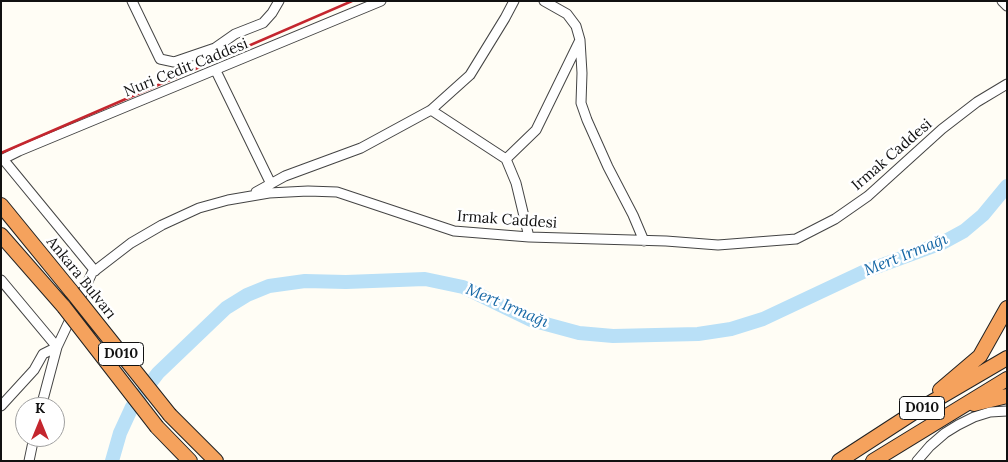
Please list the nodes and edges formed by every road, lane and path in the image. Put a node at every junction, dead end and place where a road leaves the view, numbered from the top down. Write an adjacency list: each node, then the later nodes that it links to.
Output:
1 (132, 1): 2 (street)
2 (279, 1)
3 (381, 1): 9 (street, Nuri Cedit Caddesi)
4 (514, 1): 11 (street)
5 (544, 1): 8 (street)
6 (1002, 1): 7 (street)
7 (1007, 6)
8 (580, 40): 13 (street); 19 (street)
9 (216, 70): 12 (street, Nuri Cedit Caddesi); 14 (street)
10 (1007, 84): 19 (street, Irmak Caddesi)
11 (431, 110): 13 (street); 14 (street)
12 (2, 159): 20 (street)
13 (506, 159): 18 (street)
14 (271, 184): 15 (street)
15 (247, 197): 18 (street, Irmak Caddesi); 20 (street, Irmak Caddesi)
16 (1, 205): 35 (highway, Ankara Bulvarı / D010, bridge)
17 (1, 235): 34 (highway, Ankara Bulvarı / D010, bridge)
18 (530, 236): 19 (street, Irmak Caddesi)
19 (644, 241)
20 (95, 271): 23 (street, Irmak Caddesi)
21 (1, 280): 23 (street)
22 (1007, 308): 31 (highway)
23 (57, 347): 27 (street, Irmak Caddesi); 28 (street)
24 (1007, 358): 31 (highway, D010)
25 (1007, 379): 30 (highway, D010)
26 (1007, 396): 30 (highway)
27 (43, 397)
28 (1, 406)
29 (1007, 411): 38 (street)
30 (955, 412): 37 (highway, D010)
31 (913, 413): 36 (highway, D010)
32 (32, 447): 33 (street)
33 (28, 461)
34 (190, 461)
35 (216, 461)
36 (839, 461)
37 (873, 461)
38 (917, 461)

